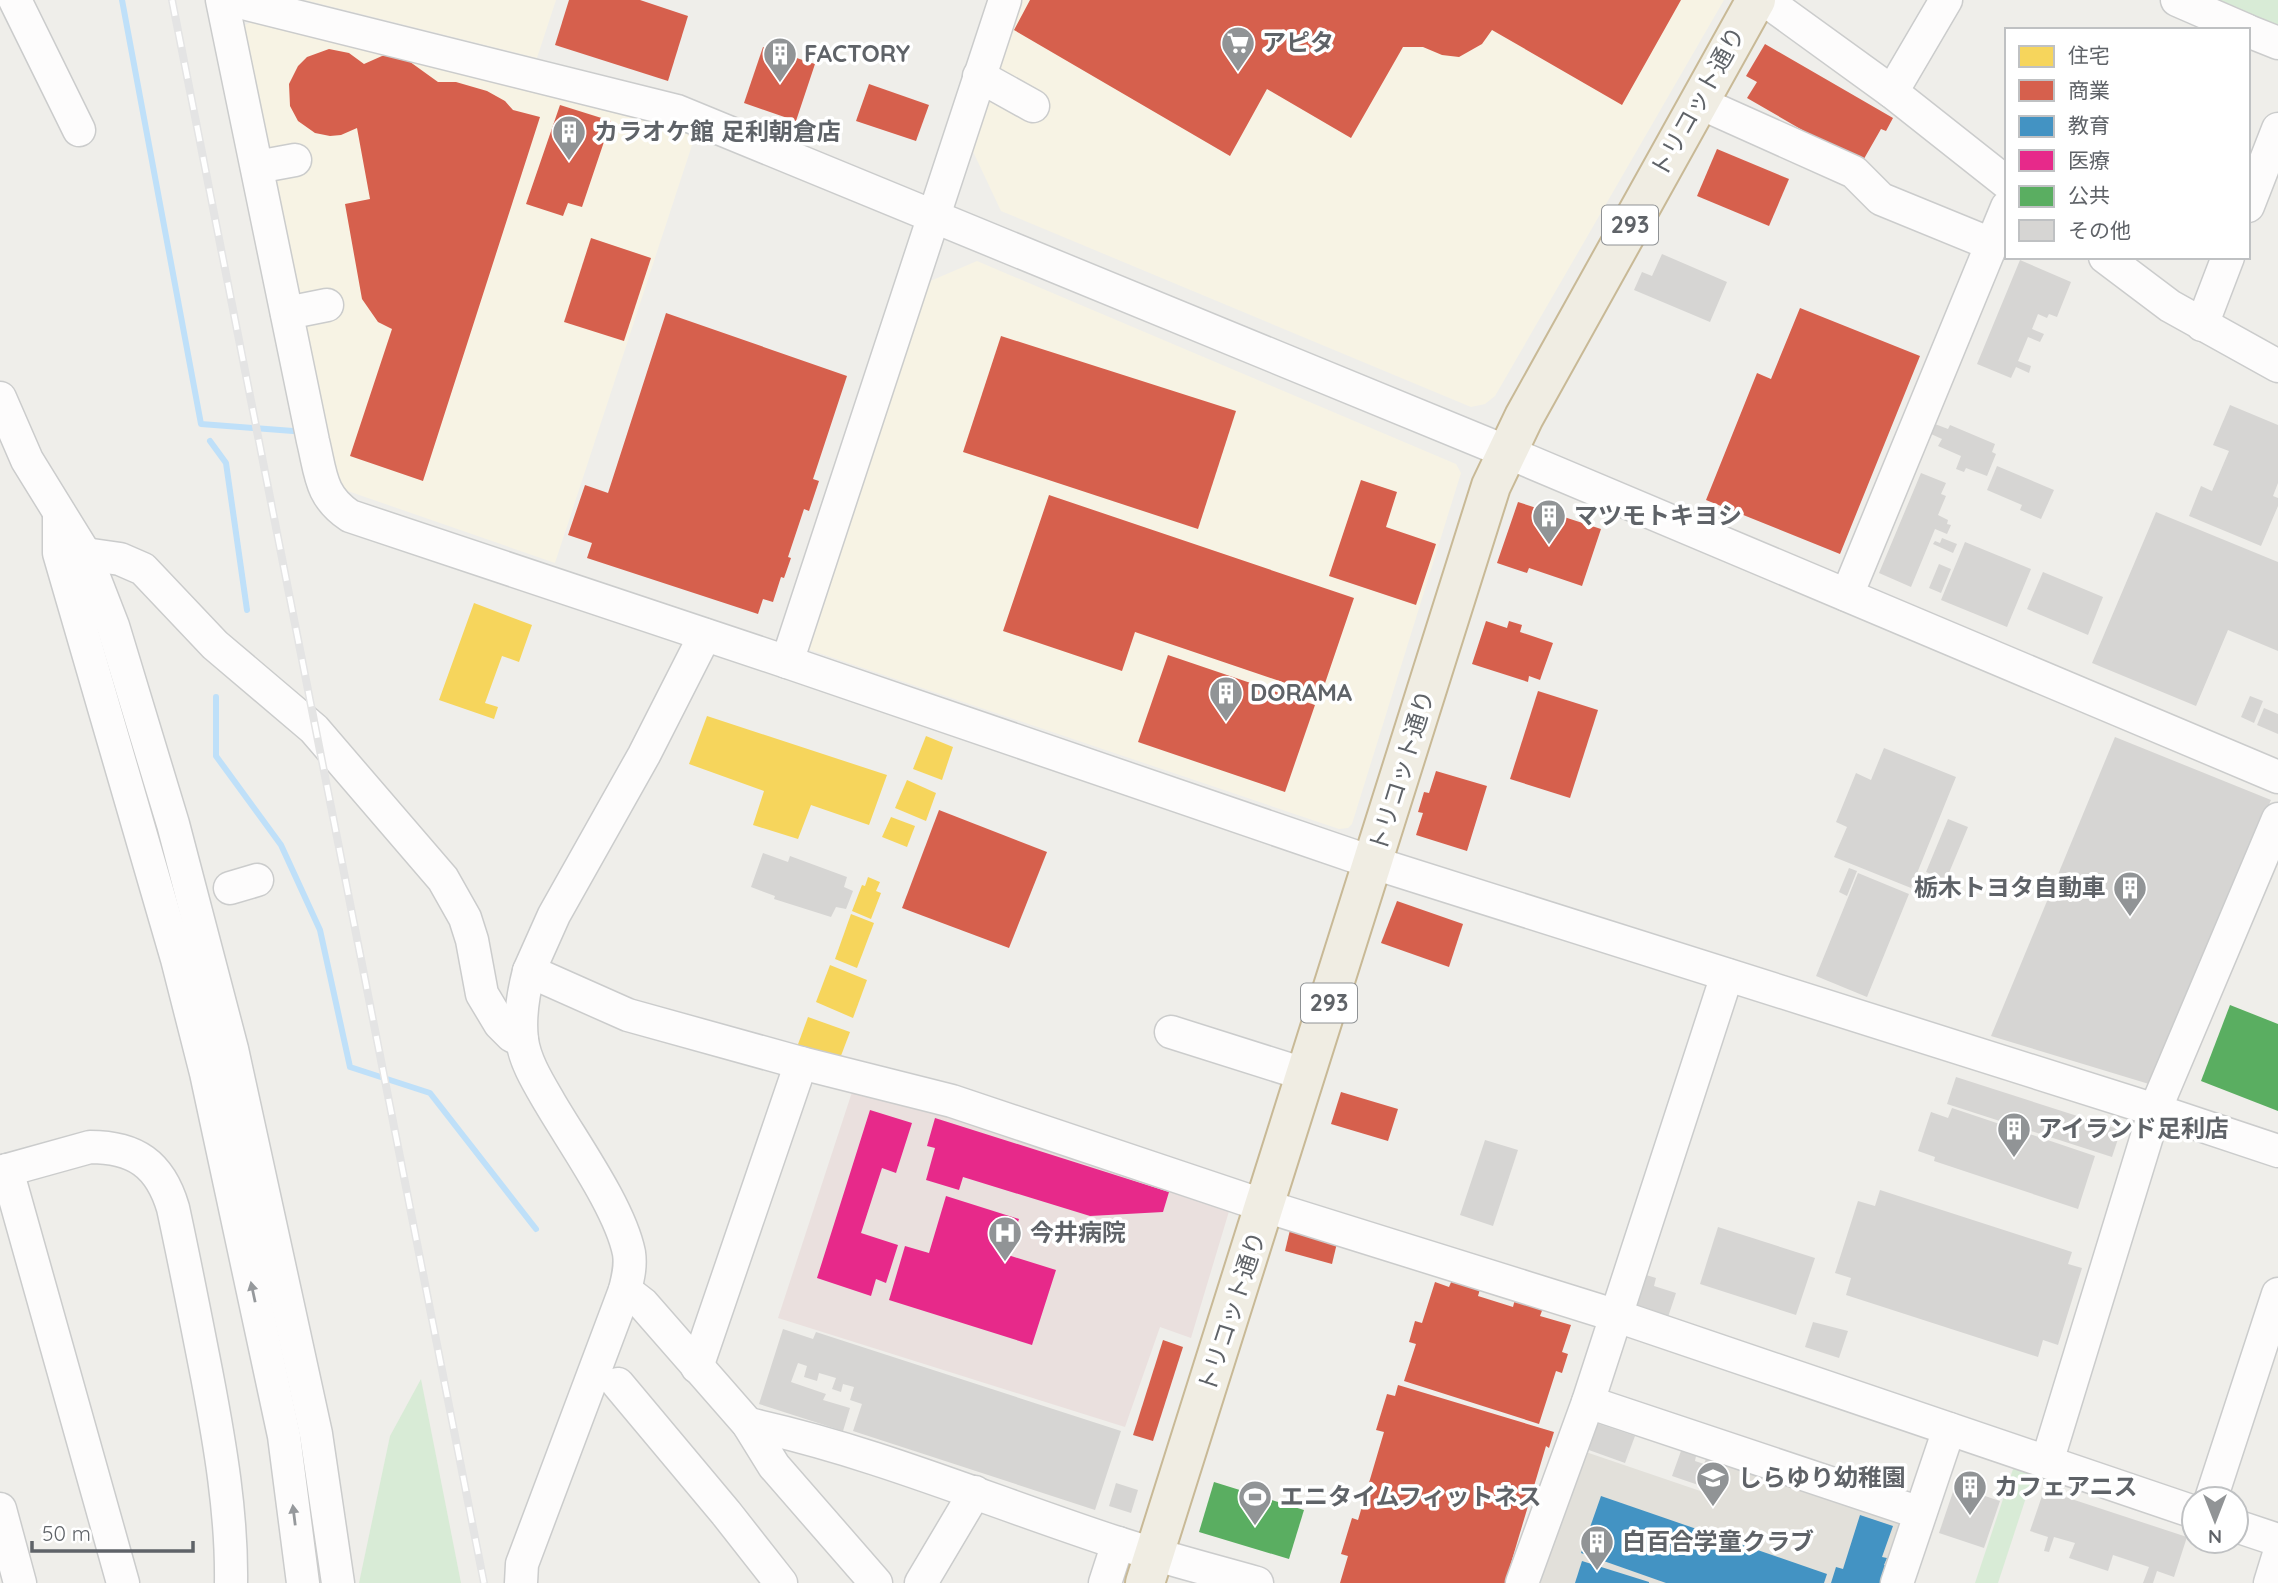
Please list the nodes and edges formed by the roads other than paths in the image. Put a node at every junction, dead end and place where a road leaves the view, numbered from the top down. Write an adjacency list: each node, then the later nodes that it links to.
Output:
1 (15, 0): 17 (street)
2 (222, 0): 19 (street)
3 (231, 0): 23 (street)
4 (1005, 0): 12 (street)
5 (1756, 0): 14 (highway, トリコット通り / 293)
6 (1765, 0): 13 (street)
7 (1946, 0): 13 (street)
8 (2189, 2): 9 (street)
9 (2243, 28)
10 (2250, 31): 11 (street)
11 (2278, 43)
12 (979, 76): 15 (street); 23 (street)
13 (1892, 92): 20 (street)
14 (1698, 102): 24 (street); 32 (highway, トリコット通り / 293)
15 (1033, 106)
16 (2278, 129): 21 (street)
17 (79, 130)
18 (295, 160): 19 (street)
19 (257, 167): 28 (street)
20 (2005, 181)
21 (2260, 201)
22 (2005, 212): 24 (street)
23 (933, 217): 32 (street); 37 (street)
24 (1991, 244): 35 (street)
25 (2108, 259): 29 (street)
26 (2227, 259): 29 (street)
27 (327, 305): 28 (street)
28 (287, 313): 36 (street)
29 (2202, 325): 30 (street)
30 (2278, 366)
31 (0, 398): 33 (street)
32 (1507, 452): 35 (street); 40 (highway, トリコット通り / 293)
33 (59, 513): 34 (street); 73 (street, one-way to 33)
34 (85, 554): 44 (street); 74 (street)
35 (1847, 594): 38 (street)
36 (705, 635): 37 (street); 41 (street)
37 (787, 662): 40 (street)
38 (2278, 777)
39 (2278, 818): 47 (street)
40 (1374, 863): 42 (street); 46 (highway, トリコット通り / 293)
41 (529, 971): 44 (street); 45 (street)
42 (1727, 975): 47 (street); 53 (street)
43 (1171, 1032): 46 (street)
44 (522, 1040): 51 (street)
45 (801, 1063): 50 (street); 54 (street)
46 (1307, 1075): 50 (highway, トリコット通り / 293)
47 (2155, 1110): 48 (street); 59 (street)
48 (2278, 1152)
49 (4, 1171): 71 (street); 72 (street)
50 (1265, 1206): 53 (street); 69 (highway, トリコット通り / 293)
51 (625, 1290): 54 (street); 75 (street)
52 (2278, 1294): 60 (street)
53 (1617, 1316): 56 (street); 58 (street)
54 (697, 1367): 57 (street)
55 (618, 1384): 76 (street)
56 (1588, 1402): 64 (street); 81 (street)
57 (748, 1424): 61 (street); 77 (street)
58 (1949, 1429): 59 (street); 64 (street)
59 (2047, 1462): 62 (street)
60 (2216, 1485)
61 (975, 1492): 67 (street); 78 (street)
62 (2180, 1507)
63 (0, 1509): 70 (street)
64 (1920, 1513): 82 (street)
65 (2250, 1531): 66 (street)
66 (2278, 1540)
67 (1118, 1543): 69 (street); 79 (street)
68 (2278, 1557): 83 (street)
69 (1155, 1573): 80 (street)
70 (20, 1583)
71 (124, 1583)
72 (231, 1583)
73 (303, 1583)
74 (338, 1583)
75 (521, 1583)
76 (780, 1583)
77 (876, 1583)
78 (922, 1583)
79 (1105, 1583)
80 (1257, 1583)
81 (1522, 1583)
82 (1897, 1583)
83 (2270, 1583)

